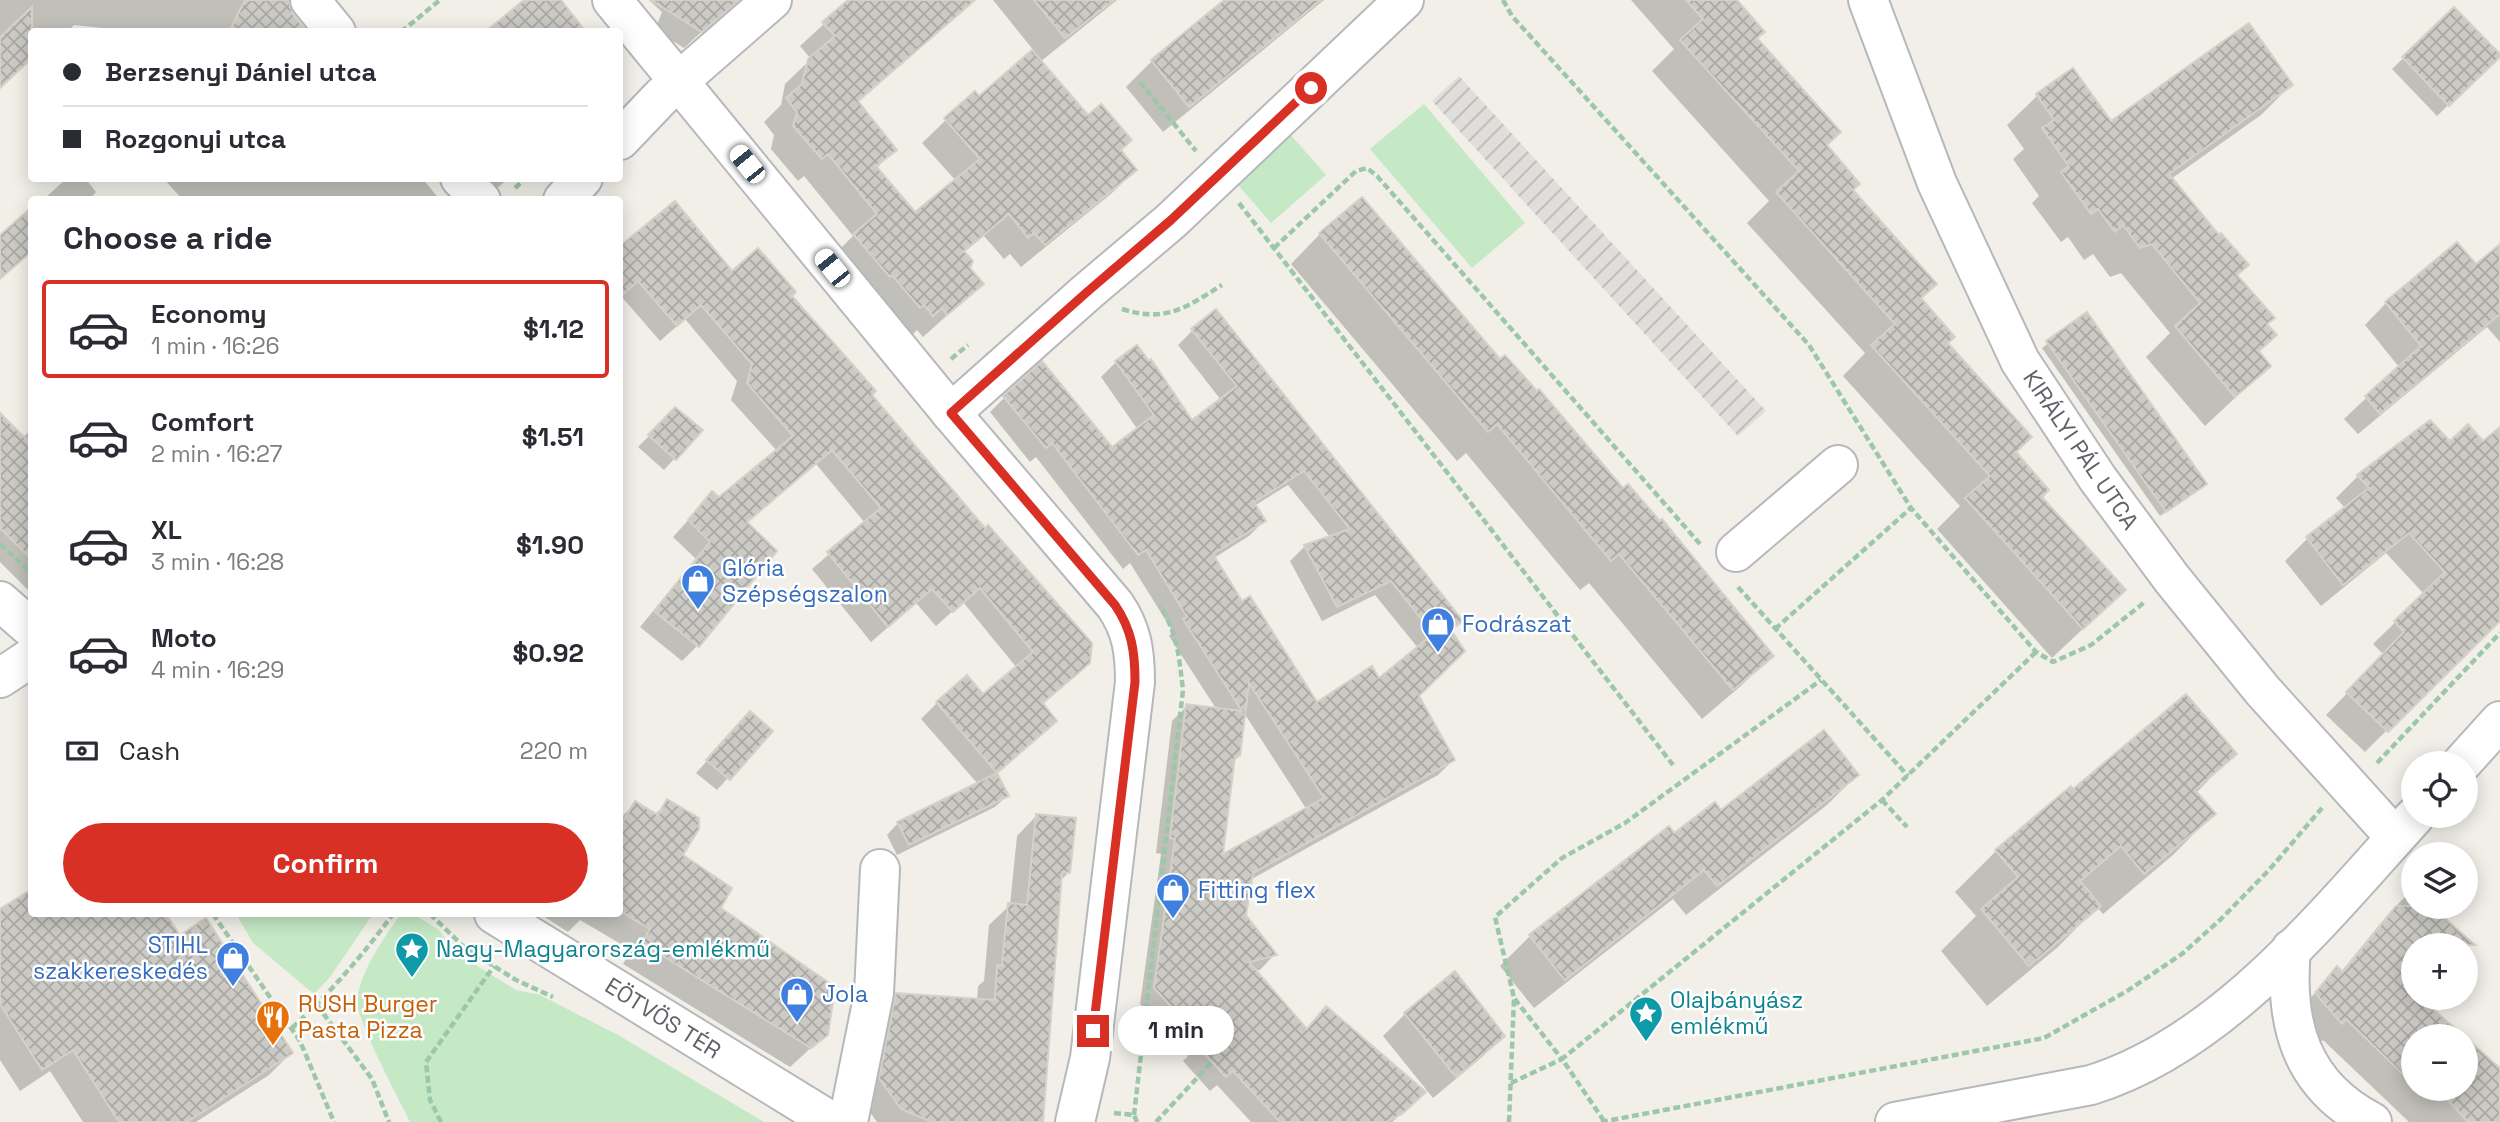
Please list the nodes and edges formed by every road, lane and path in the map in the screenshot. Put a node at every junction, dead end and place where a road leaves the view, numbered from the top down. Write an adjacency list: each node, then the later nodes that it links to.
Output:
1 (310, 0): 8 (street)
2 (440, 0): 9 (path)
3 (612, 0): 10 (street)
4 (772, 0): 10 (street)
5 (1404, 0): 13 (street)
6 (1503, 0): 23 (path)
7 (1868, 0): 41 (street, KIRÁLYI PÁL UTCA)
8 (333, 28)
9 (406, 28)
10 (679, 80): 12 (street); 21 (street)
11 (1140, 82): 13 (path)
12 (623, 137)
13 (1217, 176): 18 (path); 20 (street)
14 (464, 182): 16 (street)
15 (579, 182): 17 (street)
16 (477, 196)
17 (567, 196)
18 (1274, 248): 24 (path); 39 (path)
19 (1222, 285): 20 (path)
20 (1087, 292): 21 (street)
21 (951, 413): 55 (street)
22 (1838, 465): 26 (street)
23 (1912, 508): 31 (path); 33 (path)
24 (1680, 520)
25 (0, 544): 27 (path)
26 (1733, 565): 31 (path)
27 (28, 570)
28 (2154, 594): 33 (path)
29 (0, 601): 30 (street)
30 (28, 626)
31 (1775, 629): 36 (path)
32 (2500, 633): 41 (path)
33 (2036, 652): 40 (path)
34 (28, 660): 35 (street)
35 (0, 678)
36 (1821, 680): 40 (path); 52 (path)
37 (2500, 721): 38 (street)
38 (2473, 751)
39 (1673, 765)
40 (1908, 776): 42 (path)
41 (2348, 785): 43 (street, KIRÁLYI PÁL UTCA); 68 (path)
42 (1882, 800): 44 (path); 56 (path)
43 (2401, 823)
44 (1907, 827)
45 (2403, 828): 50 (street)
46 (880, 869): 63 (street)
47 (215, 917): 54 (path)
48 (391, 917): 53 (path)
49 (499, 917): 62 (street, EÖTVÖS TÉR)
50 (2291, 949): 69 (street); 70 (street)
51 (494, 966): 61 (path)
52 (1514, 998): 56 (path); 58 (path)
53 (317, 1005): 54 (path); 60 (path)
54 (292, 1028): 59 (path)
55 (1090, 1058): 64 (street); 65 (street)
56 (1562, 1059): 58 (path); 68 (path)
57 (1212, 1062): 66 (path)
58 (1511, 1083): 67 (path)
59 (334, 1122)
60 (389, 1122)
61 (441, 1122)
62 (832, 1122)
63 (848, 1122)
64 (1075, 1122)
65 (1102, 1122)
66 (1156, 1122)
67 (1508, 1122)
68 (1603, 1122)
69 (1895, 1122)
70 (2372, 1122)

